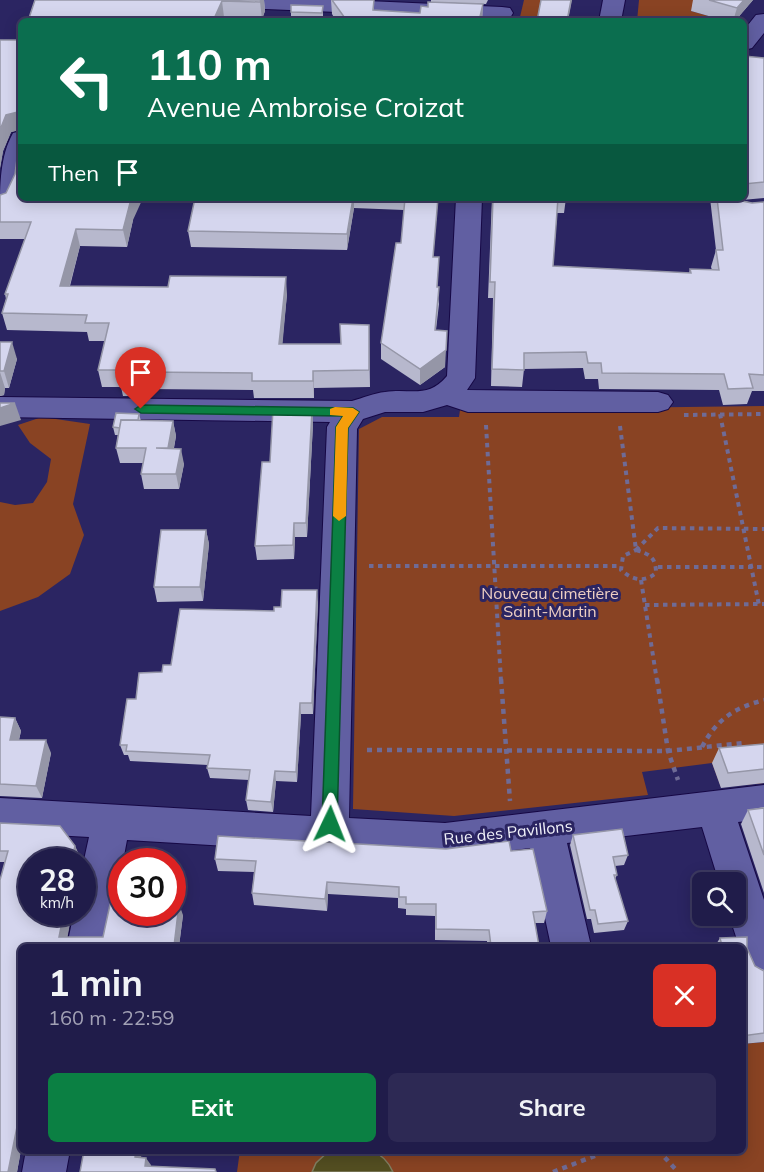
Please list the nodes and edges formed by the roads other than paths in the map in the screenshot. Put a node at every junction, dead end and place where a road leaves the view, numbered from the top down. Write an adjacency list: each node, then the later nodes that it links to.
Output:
1 (614, 0): 4 (street)
2 (240, 8): 3 (street)
3 (502, 11)
4 (611, 18)
5 (764, 20): 6 (street)
6 (747, 40)
7 (18, 156): 8 (street)
8 (15, 175): 10 (street)
9 (469, 201): 11 (street)
10 (0, 204)
11 (448, 394): 12 (street); 14 (street)
12 (658, 402)
13 (0, 407): 14 (street)
14 (353, 412): 20 (street)
15 (764, 802): 16 (street, Rue des Pavillons)
16 (702, 809): 19 (street, Rue des Pavillons); 23 (street)
17 (0, 815): 18 (street, Rue des Pavillons)
18 (111, 822): 20 (street, Rue des Pavillons); 21 (street)
19 (545, 830): 20 (street, Rue des Pavillons); 22 (street)
20 (326, 834)
21 (87, 944)
22 (571, 944)
23 (764, 962)
24 (47, 1154): 25 (street)
25 (44, 1172)

